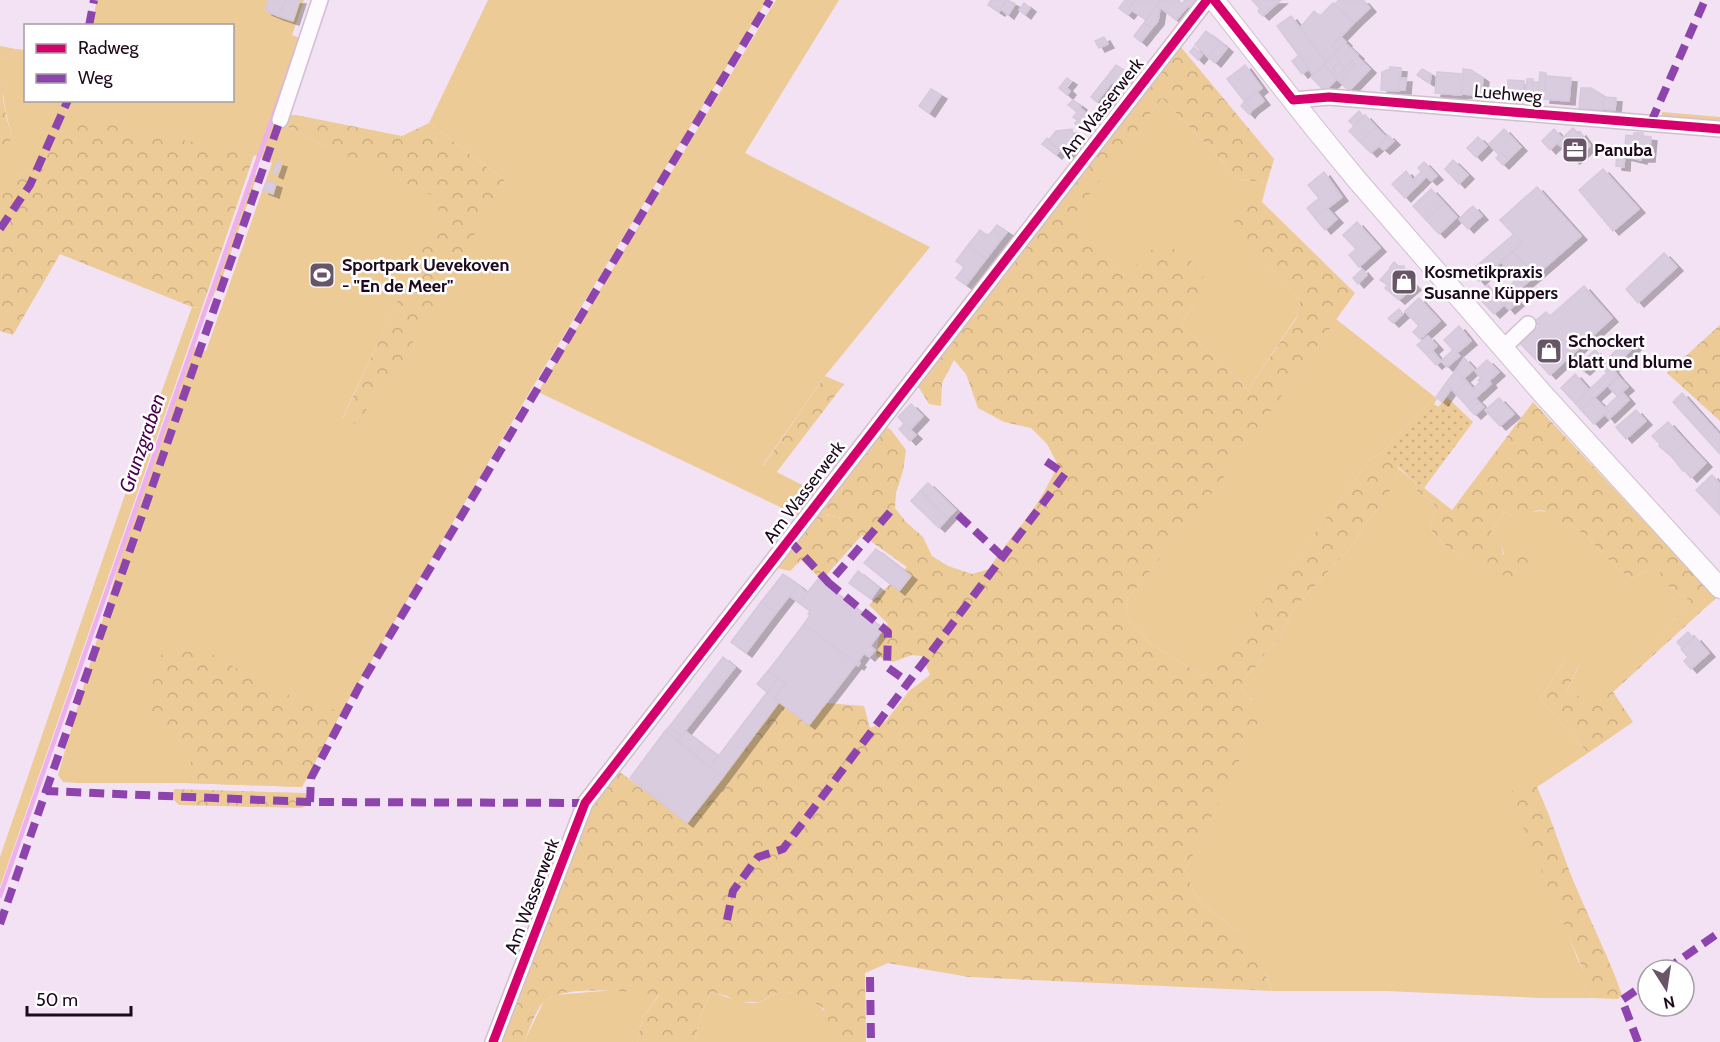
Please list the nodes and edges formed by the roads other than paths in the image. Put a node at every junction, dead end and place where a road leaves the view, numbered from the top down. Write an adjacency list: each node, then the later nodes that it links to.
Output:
1 (320, 0): 5 (street)
2 (1207, 0): 10 (street, Am Wasserwerk)
3 (1214, 0): 4 (main road)
4 (1293, 100): 6 (street, Luehweg); 8 (main road)
5 (280, 120)
6 (1720, 129)
7 (1528, 324): 8 (street)
8 (1503, 348): 9 (main road)
9 (1720, 588)
10 (493, 1042)

